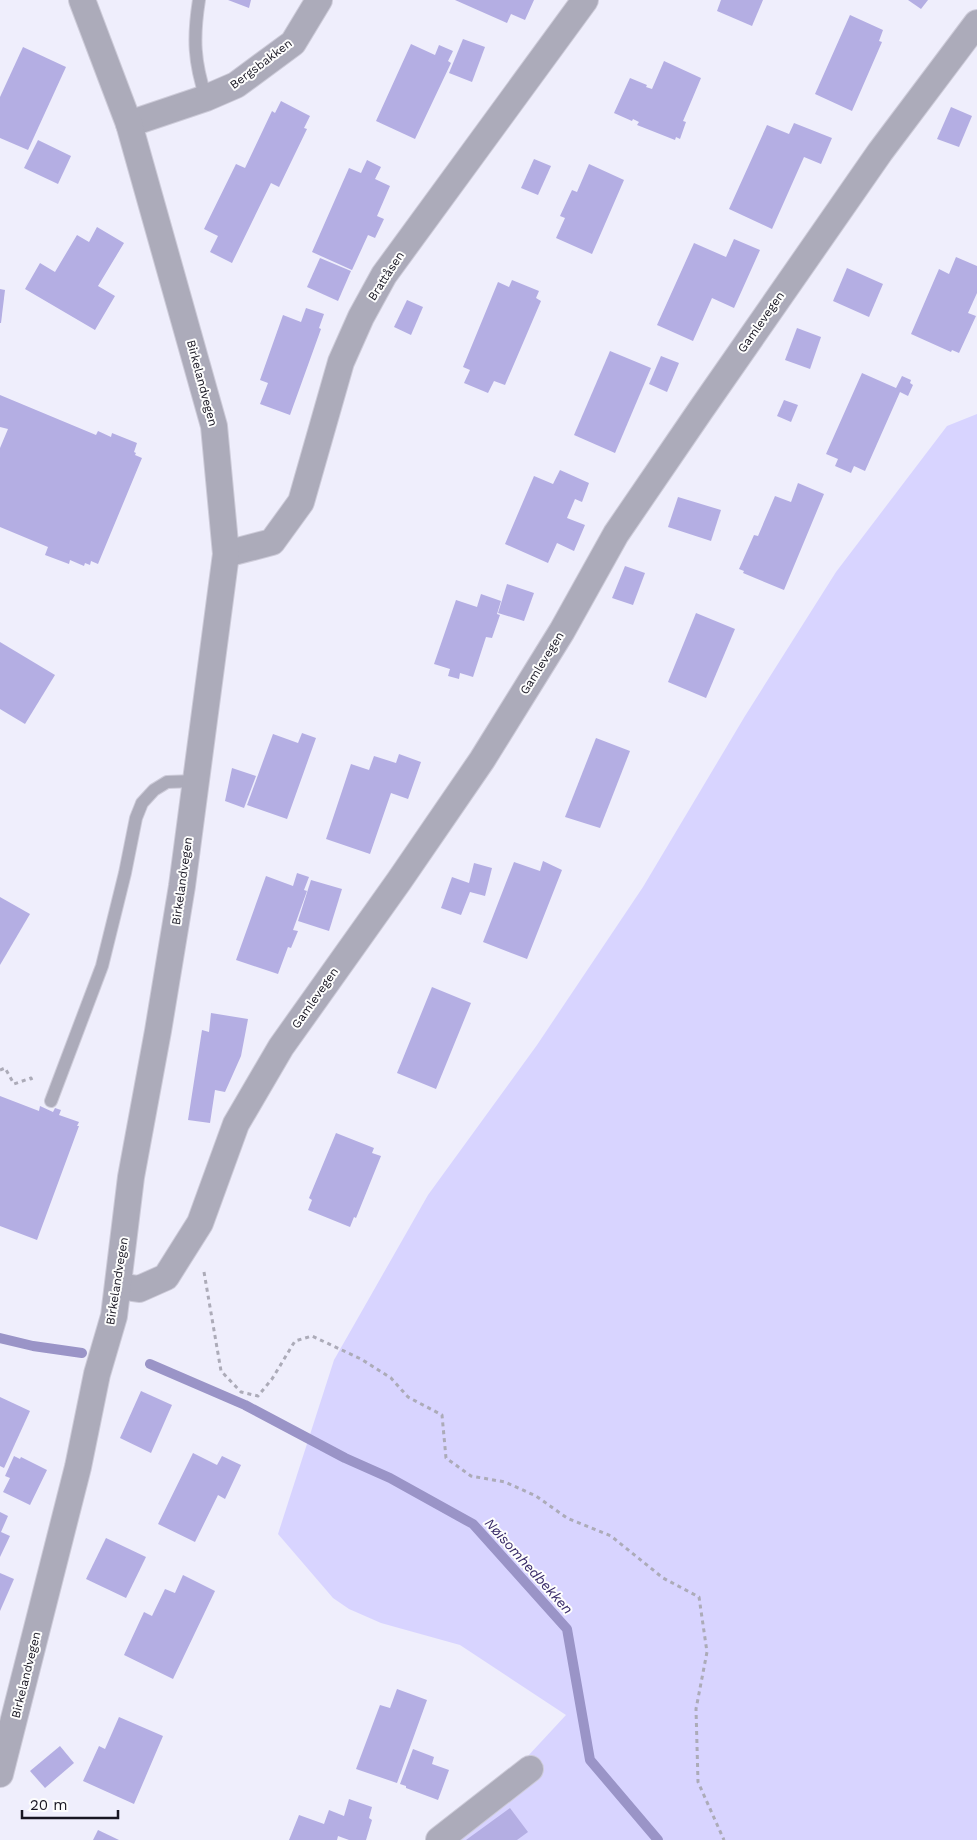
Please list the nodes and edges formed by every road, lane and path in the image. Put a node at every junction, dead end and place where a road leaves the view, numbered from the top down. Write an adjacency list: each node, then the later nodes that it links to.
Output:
1 (82, 0): 7 (street, Birkelandvegen)
2 (199, 0): 6 (lane)
3 (319, 0): 6 (street, Bergsbakken)
4 (585, 0): 8 (street, Brattåsen)
5 (977, 23): 12 (street, Gamlevegen)
6 (206, 98): 7 (street, Bergsbakken)
7 (129, 124): 8 (street, Birkelandvegen)
8 (226, 554): 9 (street, Birkelandvegen)
9 (195, 781): 11 (lane); 13 (street, Birkelandvegen)
10 (0, 1070): 11 (path)
11 (51, 1101)
12 (180, 1255): 13 (street, Gamlevegen); 17 (path)
13 (118, 1286): 15 (street, Birkelandvegen)
14 (530, 1769): 16 (street)
15 (0, 1774)
16 (439, 1840)
17 (724, 1840)

